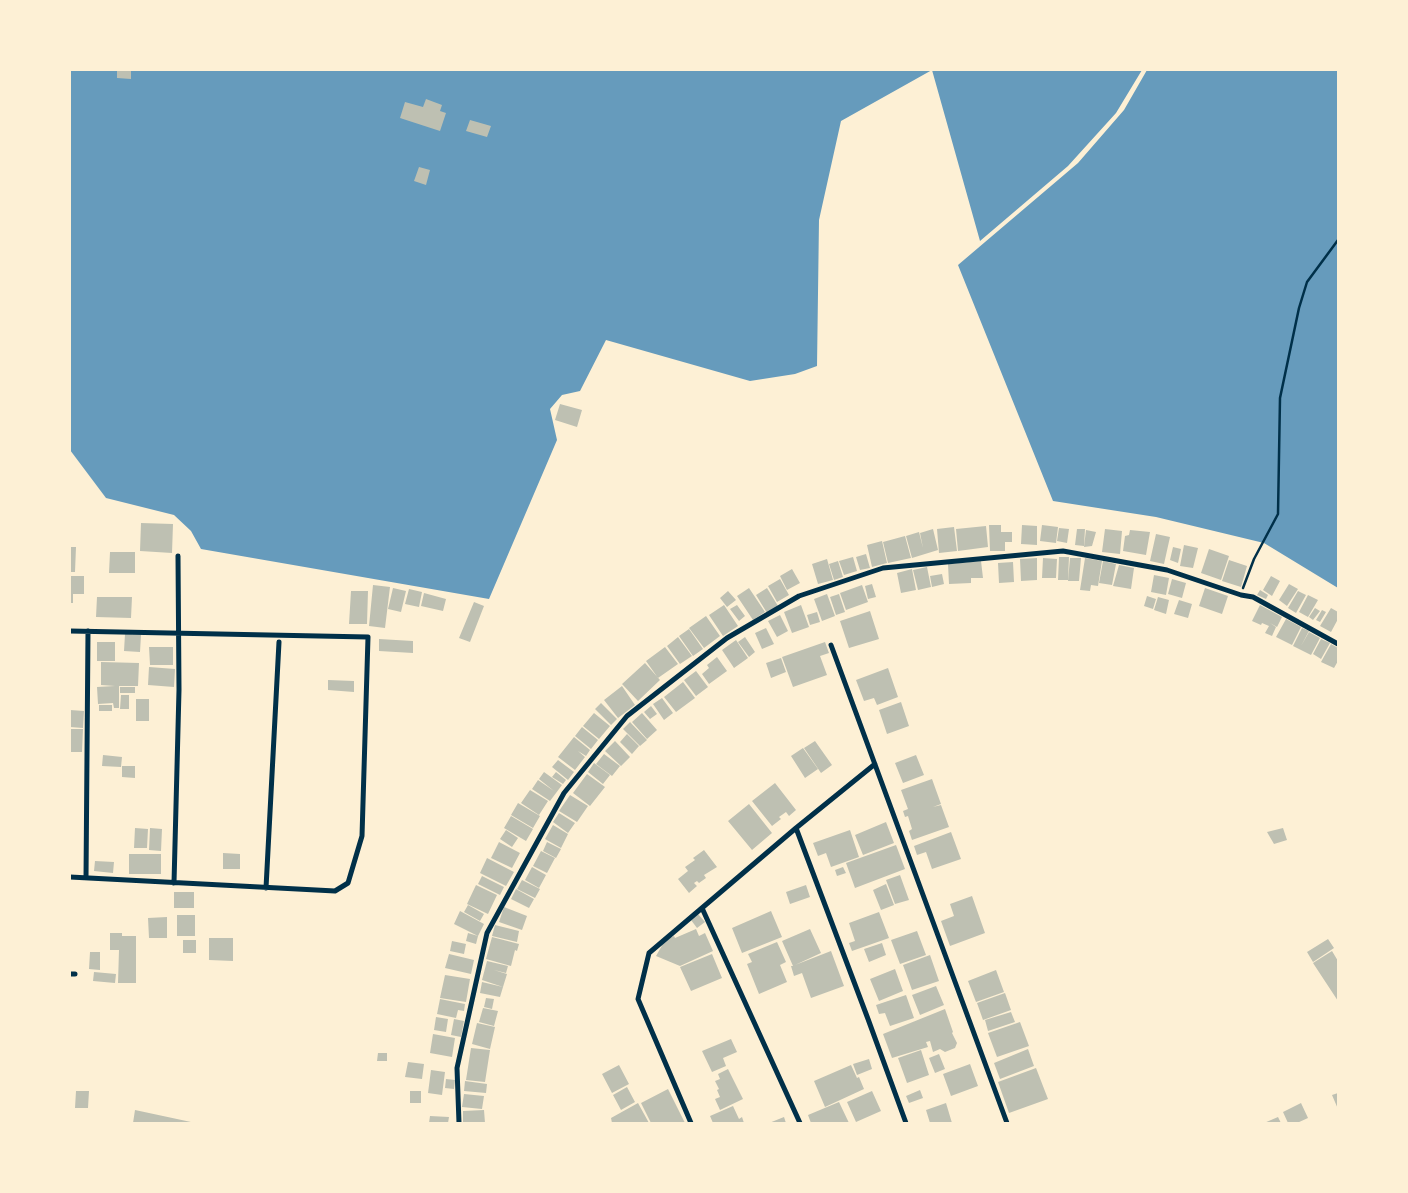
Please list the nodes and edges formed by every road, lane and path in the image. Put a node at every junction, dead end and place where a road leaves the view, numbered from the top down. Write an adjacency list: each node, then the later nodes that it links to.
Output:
1 (1338, 240): 3 (path)
2 (178, 556): 6 (street)
3 (1241, 595): 8 (street); 17 (street)
4 (70, 631): 5 (street)
5 (88, 631): 6 (street); 13 (street)
6 (178, 634): 14 (street); 15 (street)
7 (279, 642): 15 (street)
8 (1338, 644)
9 (831, 645): 10 (street)
10 (875, 764): 11 (street); 21 (street)
11 (796, 828): 16 (street); 20 (street)
12 (70, 877): 13 (street)
13 (86, 878): 14 (street)
14 (174, 883): 15 (street)
15 (266, 888)
16 (702, 908): 18 (street); 19 (street)
17 (458, 1123)
18 (691, 1123)
19 (800, 1123)
20 (906, 1123)
21 (1007, 1123)

